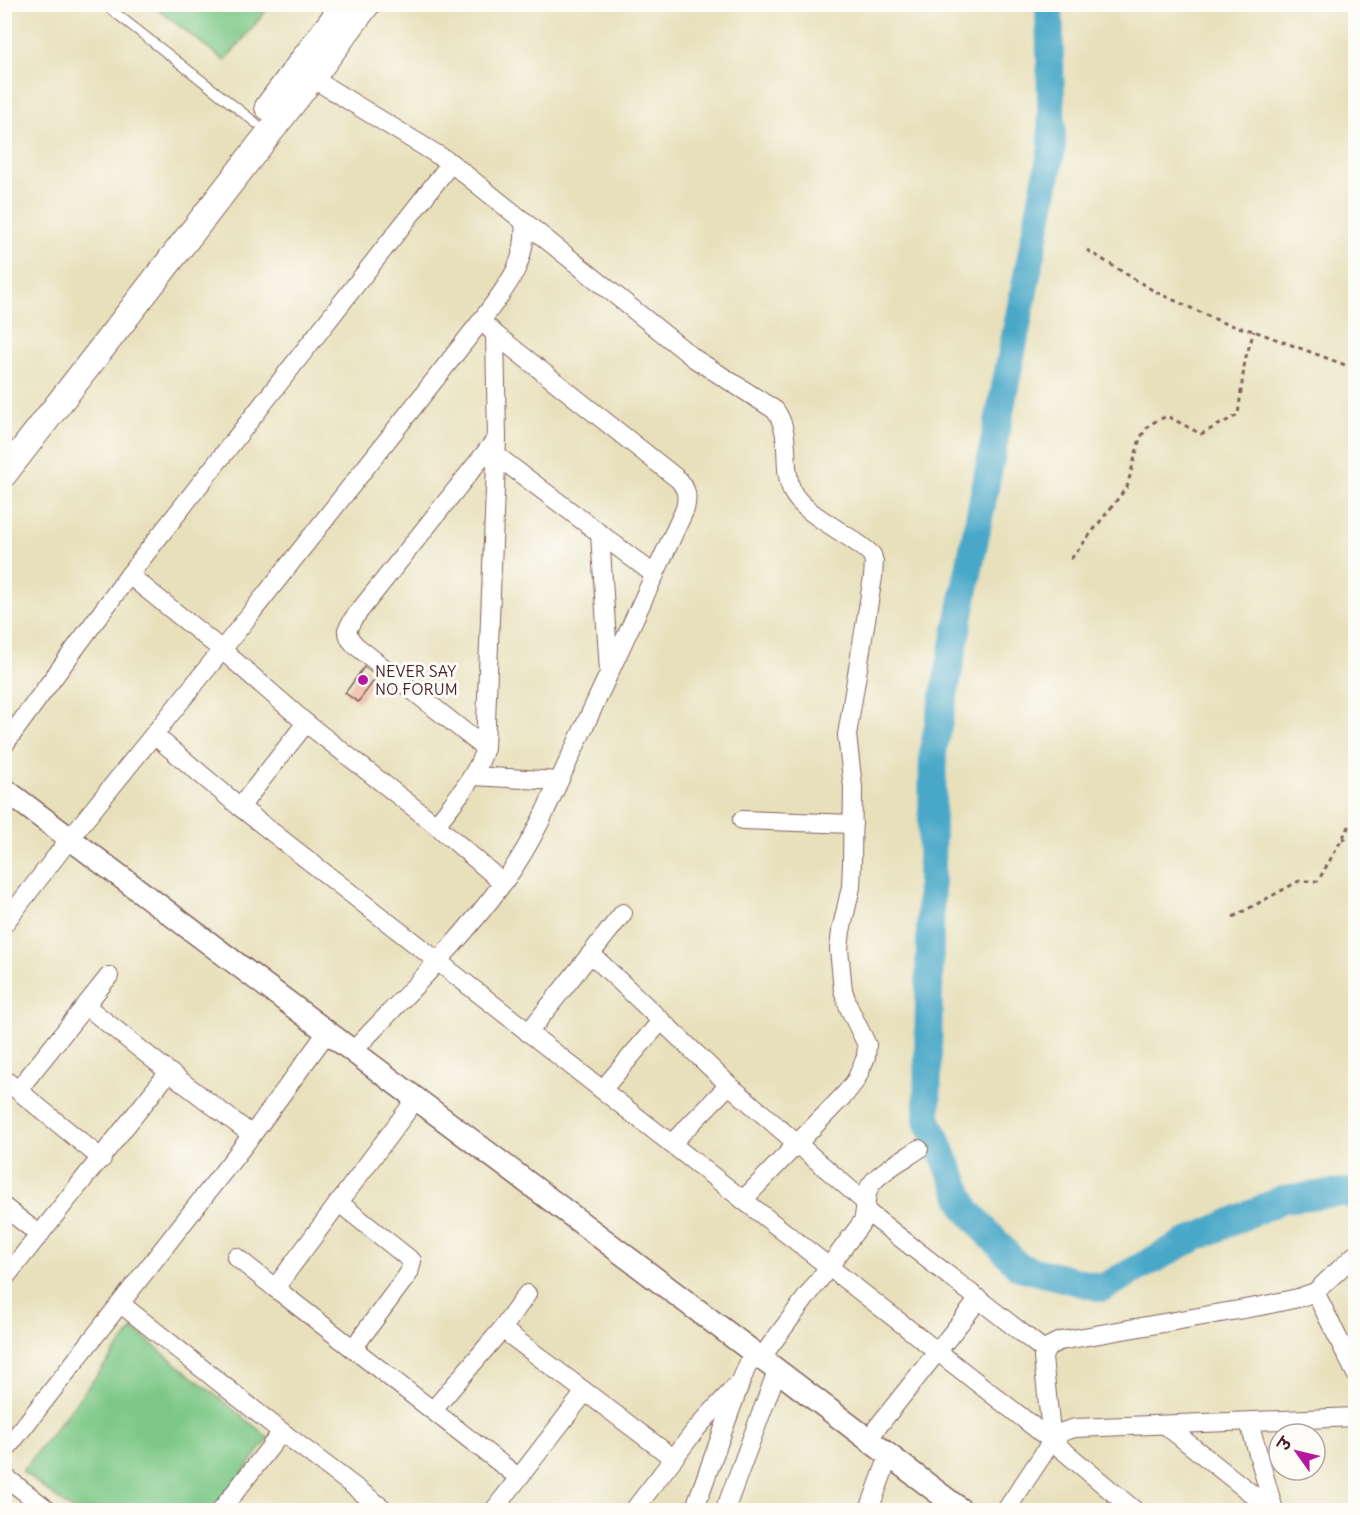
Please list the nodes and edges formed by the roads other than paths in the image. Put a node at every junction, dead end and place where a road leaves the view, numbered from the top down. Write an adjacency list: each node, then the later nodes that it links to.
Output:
1 (105, 4): 5 (lane)
2 (345, 4): 5 (main road)
3 (367, 4): 4 (main road)
4 (312, 78): 6 (street); 12 (main road)
5 (256, 123): 10 (main road)
6 (451, 163): 7 (street); 14 (street)
7 (524, 222): 8 (street); 27 (street)
8 (481, 321): 9 (street); 16 (street)
9 (495, 334): 11 (street); 15 (street)
10 (4, 446)
11 (497, 447): 13 (street); 21 (street); 21 (street)
12 (4, 474)
13 (600, 534): 15 (street); 17 (street)
14 (129, 575): 16 (street); 20 (street)
15 (655, 575): 17 (street)
16 (222, 650): 18 (street); 19 (street)
17 (609, 673): 23 (street)
18 (306, 723): 25 (street); 28 (street)
19 (154, 735): 25 (street); 29 (street)
20 (4, 745)
21 (485, 748): 22 (street)
22 (473, 776): 23 (street); 28 (street)
23 (560, 781): 30 (street)
24 (4, 789): 29 (street)
25 (240, 807): 34 (street)
26 (742, 820): 27 (street)
27 (853, 824): 48 (street)
28 (436, 825): 30 (street)
29 (71, 837): 32 (street); 38 (street)
30 (503, 883): 34 (street)
31 (623, 913): 33 (street)
32 (4, 924)
33 (591, 954): 37 (street); 39 (street)
34 (438, 961): 39 (street); 40 (street)
35 (109, 976): 36 (street)
36 (86, 1006): 41 (street); 42 (street)
37 (661, 1021): 43 (street); 44 (street)
38 (328, 1031): 40 (street); 46 (street)
39 (528, 1033): 44 (street)
40 (354, 1050): 45 (street)
41 (169, 1072): 46 (street); 50 (street)
42 (11, 1084): 50 (street)
43 (729, 1085): 47 (street); 48 (street)
44 (602, 1090): 47 (street)
45 (416, 1099): 52 (street); 69 (street)
46 (252, 1135): 64 (street)
47 (671, 1144): 51 (street)
48 (797, 1144): 51 (street); 54 (street)
49 (919, 1149): 54 (street)
50 (102, 1158): 55 (street)
51 (743, 1200): 58 (street)
52 (338, 1202): 60 (street); 66 (street)
53 (4, 1207): 55 (street)
54 (866, 1207): 58 (street); 63 (street)
55 (40, 1235): 59 (street)
56 (1356, 1254): 61 (street)
57 (236, 1257): 60 (street)
58 (828, 1267): 68 (street); 69 (street)
59 (4, 1279)
60 (275, 1288): 66 (street)
61 (1320, 1288): 67 (street); 70 (street)
62 (527, 1294): 65 (street)
63 (979, 1299): 67 (street); 68 (street)
64 (121, 1304): 77 (street); 80 (street)
65 (502, 1329): 72 (street); 73 (street)
66 (354, 1347): 73 (street)
67 (1045, 1351): 79 (street)
68 (938, 1353): 78 (street); 79 (street)
69 (764, 1360): 71 (street); 78 (street); 91 (street)
70 (1356, 1374)
71 (741, 1381): 82 (street); 90 (street)
72 (585, 1392): 82 (street); 84 (street)
73 (434, 1409): 84 (street)
74 (1355, 1420): 75 (street)
75 (1249, 1422): 76 (street); 96 (street)
76 (1165, 1425): 79 (street); 96 (street)
77 (282, 1432): 86 (street); 87 (street)
78 (868, 1439): 81 (street)
79 (1052, 1441): 94 (street); 95 (street)
80 (4, 1452)
81 (889, 1456): 92 (street); 93 (street)
82 (673, 1458): 89 (street)
83 (4, 1476): 85 (street)
84 (518, 1477): 88 (street)
85 (48, 1510)
86 (221, 1510)
87 (385, 1510)
88 (494, 1510)
89 (634, 1510)
90 (694, 1510)
91 (725, 1510)
92 (868, 1510)
93 (961, 1510)
94 (1006, 1510)
95 (1134, 1510)
96 (1273, 1510)

